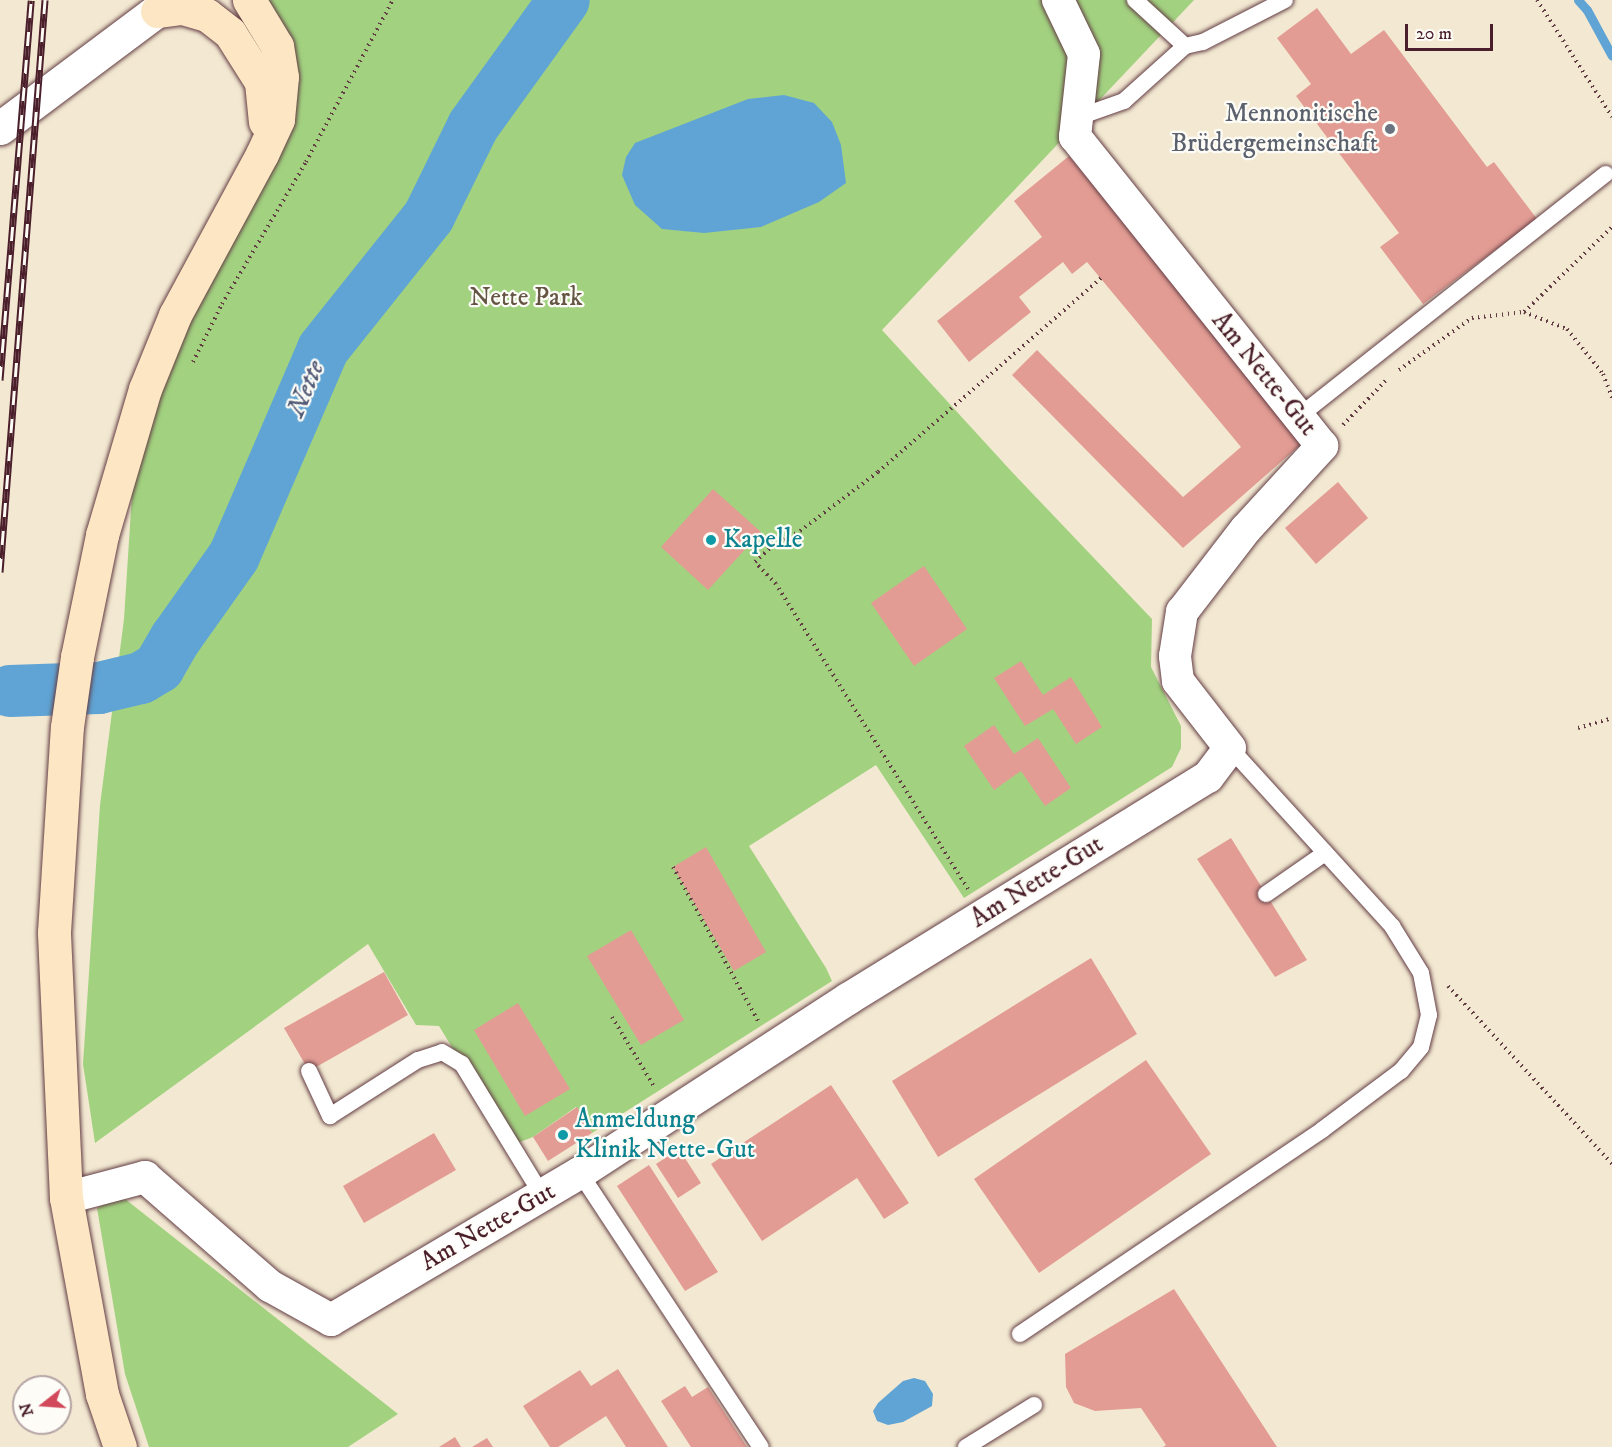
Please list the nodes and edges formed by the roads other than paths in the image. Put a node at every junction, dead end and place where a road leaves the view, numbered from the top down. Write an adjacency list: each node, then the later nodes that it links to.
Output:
1 (249, 0): 10 (main road)
2 (1058, 0): 8 (street, Am Nette-Gut)
3 (1135, 0): 7 (lane)
4 (1286, 0): 7 (lane)
5 (164, 6): 6 (main road); 9 (street)
6 (206, 7): 10 (main road)
7 (1185, 46): 8 (lane)
8 (1076, 118): 12 (street, Am Nette-Gut)
9 (0, 128)
10 (262, 154): 19 (main road)
11 (1606, 174): 12 (lane)
12 (1298, 417): 13 (street, Am Nette-Gut)
13 (1230, 748): 14 (lane); 17 (street, Am Nette-Gut)
14 (1325, 853): 15 (lane); 20 (lane)
15 (1266, 894)
16 (309, 1071): 18 (lane)
17 (580, 1173): 18 (street, Am Nette-Gut); 23 (lane)
18 (542, 1195): 19 (street, Am Nette-Gut)
19 (66, 1198): 22 (main road)
20 (1020, 1334)
21 (1034, 1405): 24 (lane)
22 (120, 1447)
23 (761, 1447)
24 (966, 1447)

